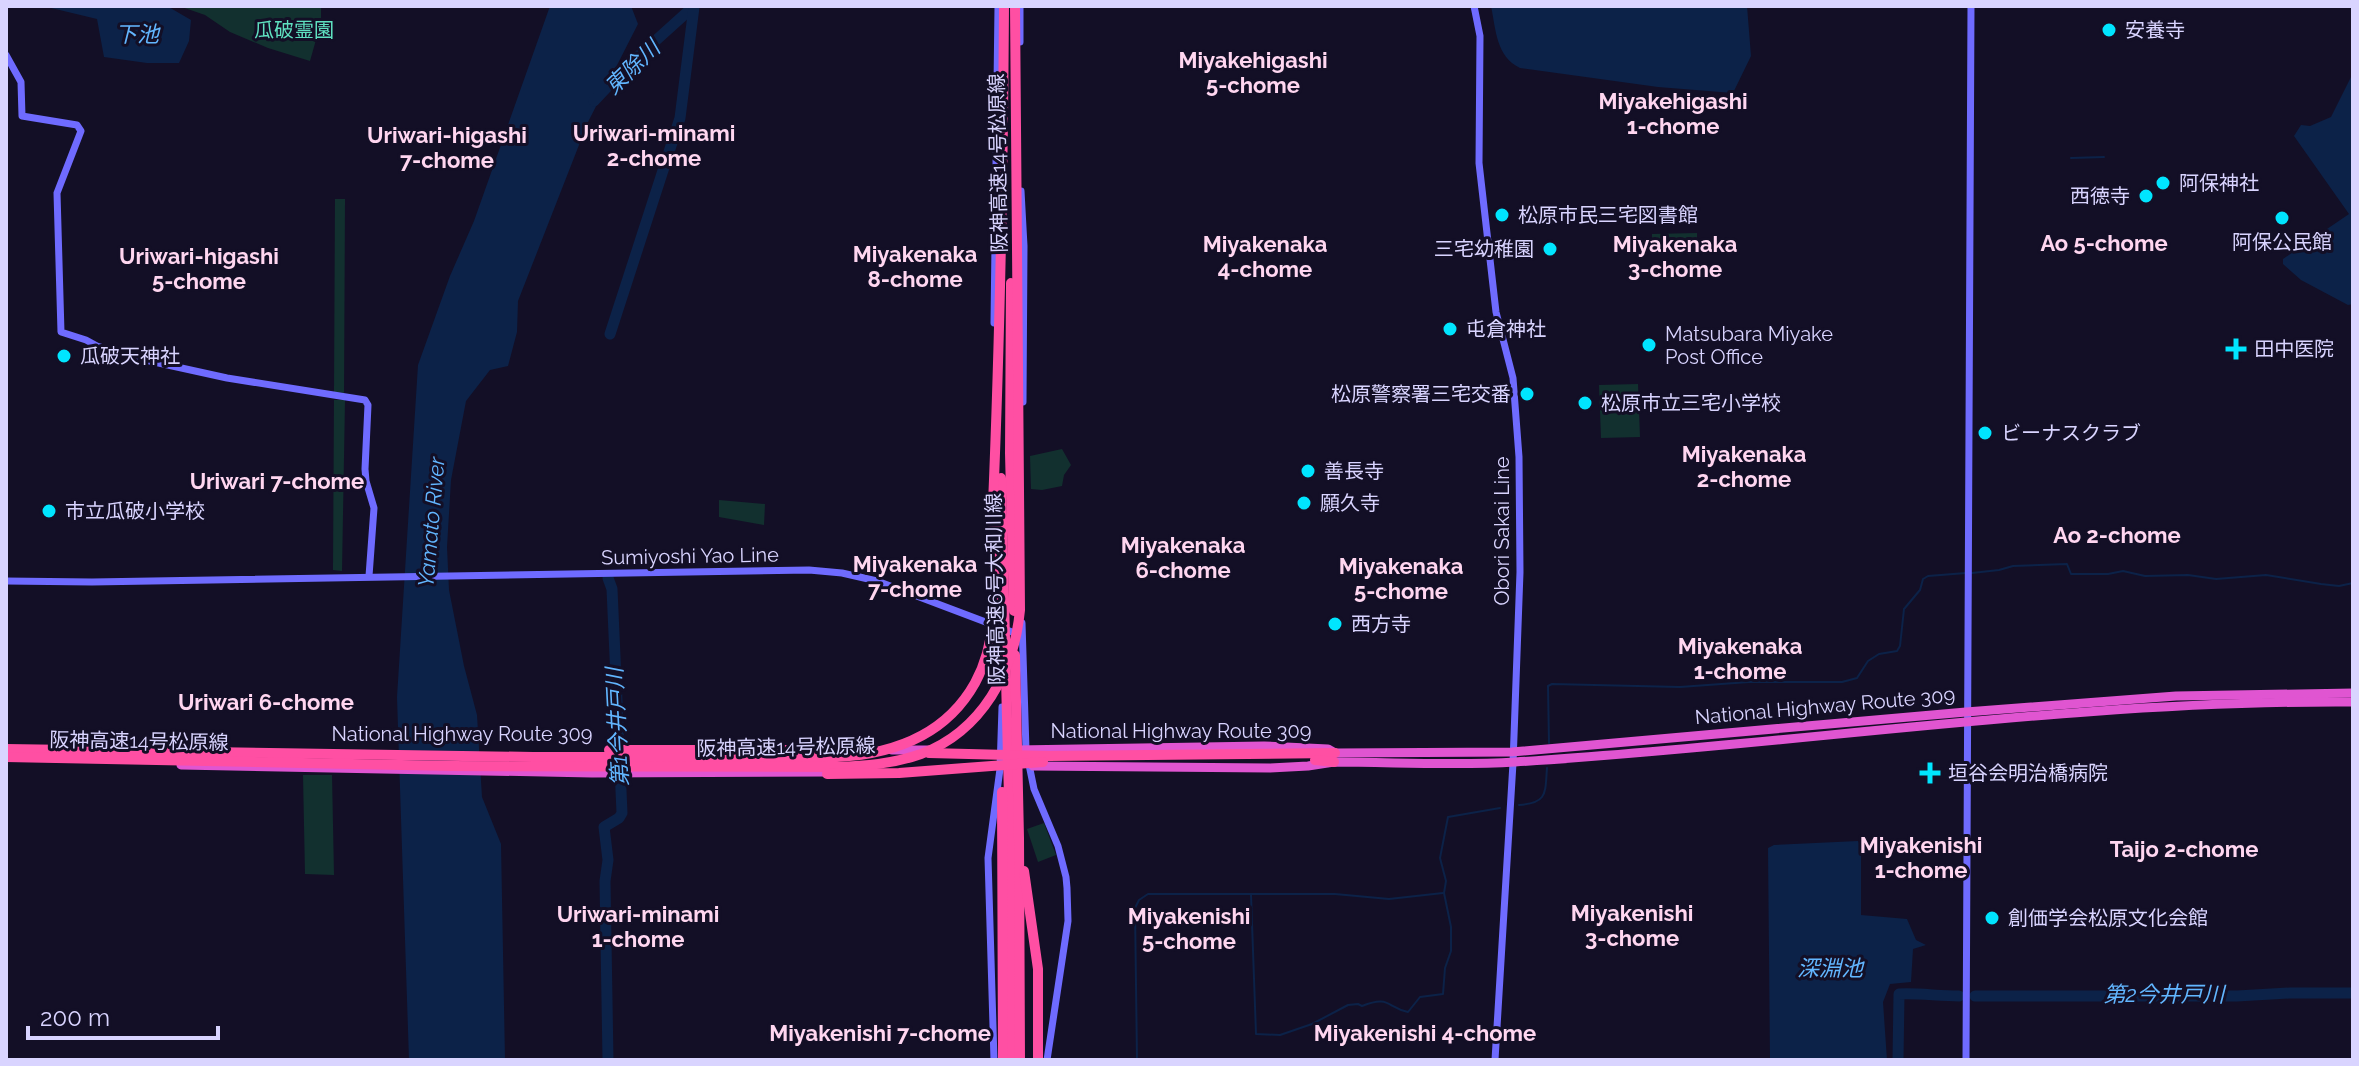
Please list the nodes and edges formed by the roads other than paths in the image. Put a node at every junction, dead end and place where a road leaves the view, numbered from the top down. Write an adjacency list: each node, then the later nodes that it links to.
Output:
1 (1001, 6): 7 (highway, 阪神高速14号松原線); 10 (main road)
2 (1018, 6): 6 (highway, 阪神高速14号松原線); 11 (main road)
3 (1474, 6): 21 (main road, Obori Sakai Line)
4 (1971, 6): 14 (main road)
5 (6, 55): 8 (main road)
6 (1015, 117): 24 (highway, 阪神高速14号松原線); 26 (highway, 阪神高速6号大和川線)
7 (999, 367): 10 (highway, 阪神高速6号大和川線); 18 (highway, 阪神高速14号松原線)
8 (371, 576): 9 (main road, Sumiyoshi Yao Line); 10 (main road, Sumiyoshi Yao Line)
9 (6, 581)
10 (1003, 625): 11 (main road, Sumiyoshi Yao Line); 17 (main road); 26 (highway, 阪神高速6号大和川線)
11 (1022, 636): 16 (main road)
12 (2353, 693): 14 (highway, National Highway Route 309)
13 (2353, 702): 14 (highway, National Highway Route 309)
14 (1966, 717): 21 (highway, National Highway Route 309); 34 (main road)
15 (6, 747): 17 (highway, National Highway Route 309); 18 (highway, 阪神高速14号松原線)
16 (1026, 750): 17 (highway, National Highway Route 309); 20 (highway, National Highway Route 309); 23 (main road)
17 (1002, 751): 25 (main road)
18 (533, 757): 19 (highway)
19 (1260, 758): 20 (highway); 24 (highway)
20 (1334, 758): 21 (highway, National Highway Route 309); 23 (highway, National Highway Route 309)
21 (1512, 758): 33 (main road, Obori Sakai Line)
22 (6, 759): 24 (highway, 阪神高速14号松原線); 25 (highway, National Highway Route 309)
23 (1030, 766): 25 (highway, National Highway Route 309); 32 (main road)
24 (645, 768)
25 (1000, 769): 27 (main road)
26 (1015, 905): 28 (highway); 29 (highway, 阪神高速6号大和川線); 30 (highway, 阪神高速6号大和川線); 31 (highway)
27 (994, 1060)
28 (1003, 1060)
29 (1010, 1060)
30 (1020, 1060)
31 (1038, 1060)
32 (1047, 1060)
33 (1495, 1060)
34 (1966, 1060)

